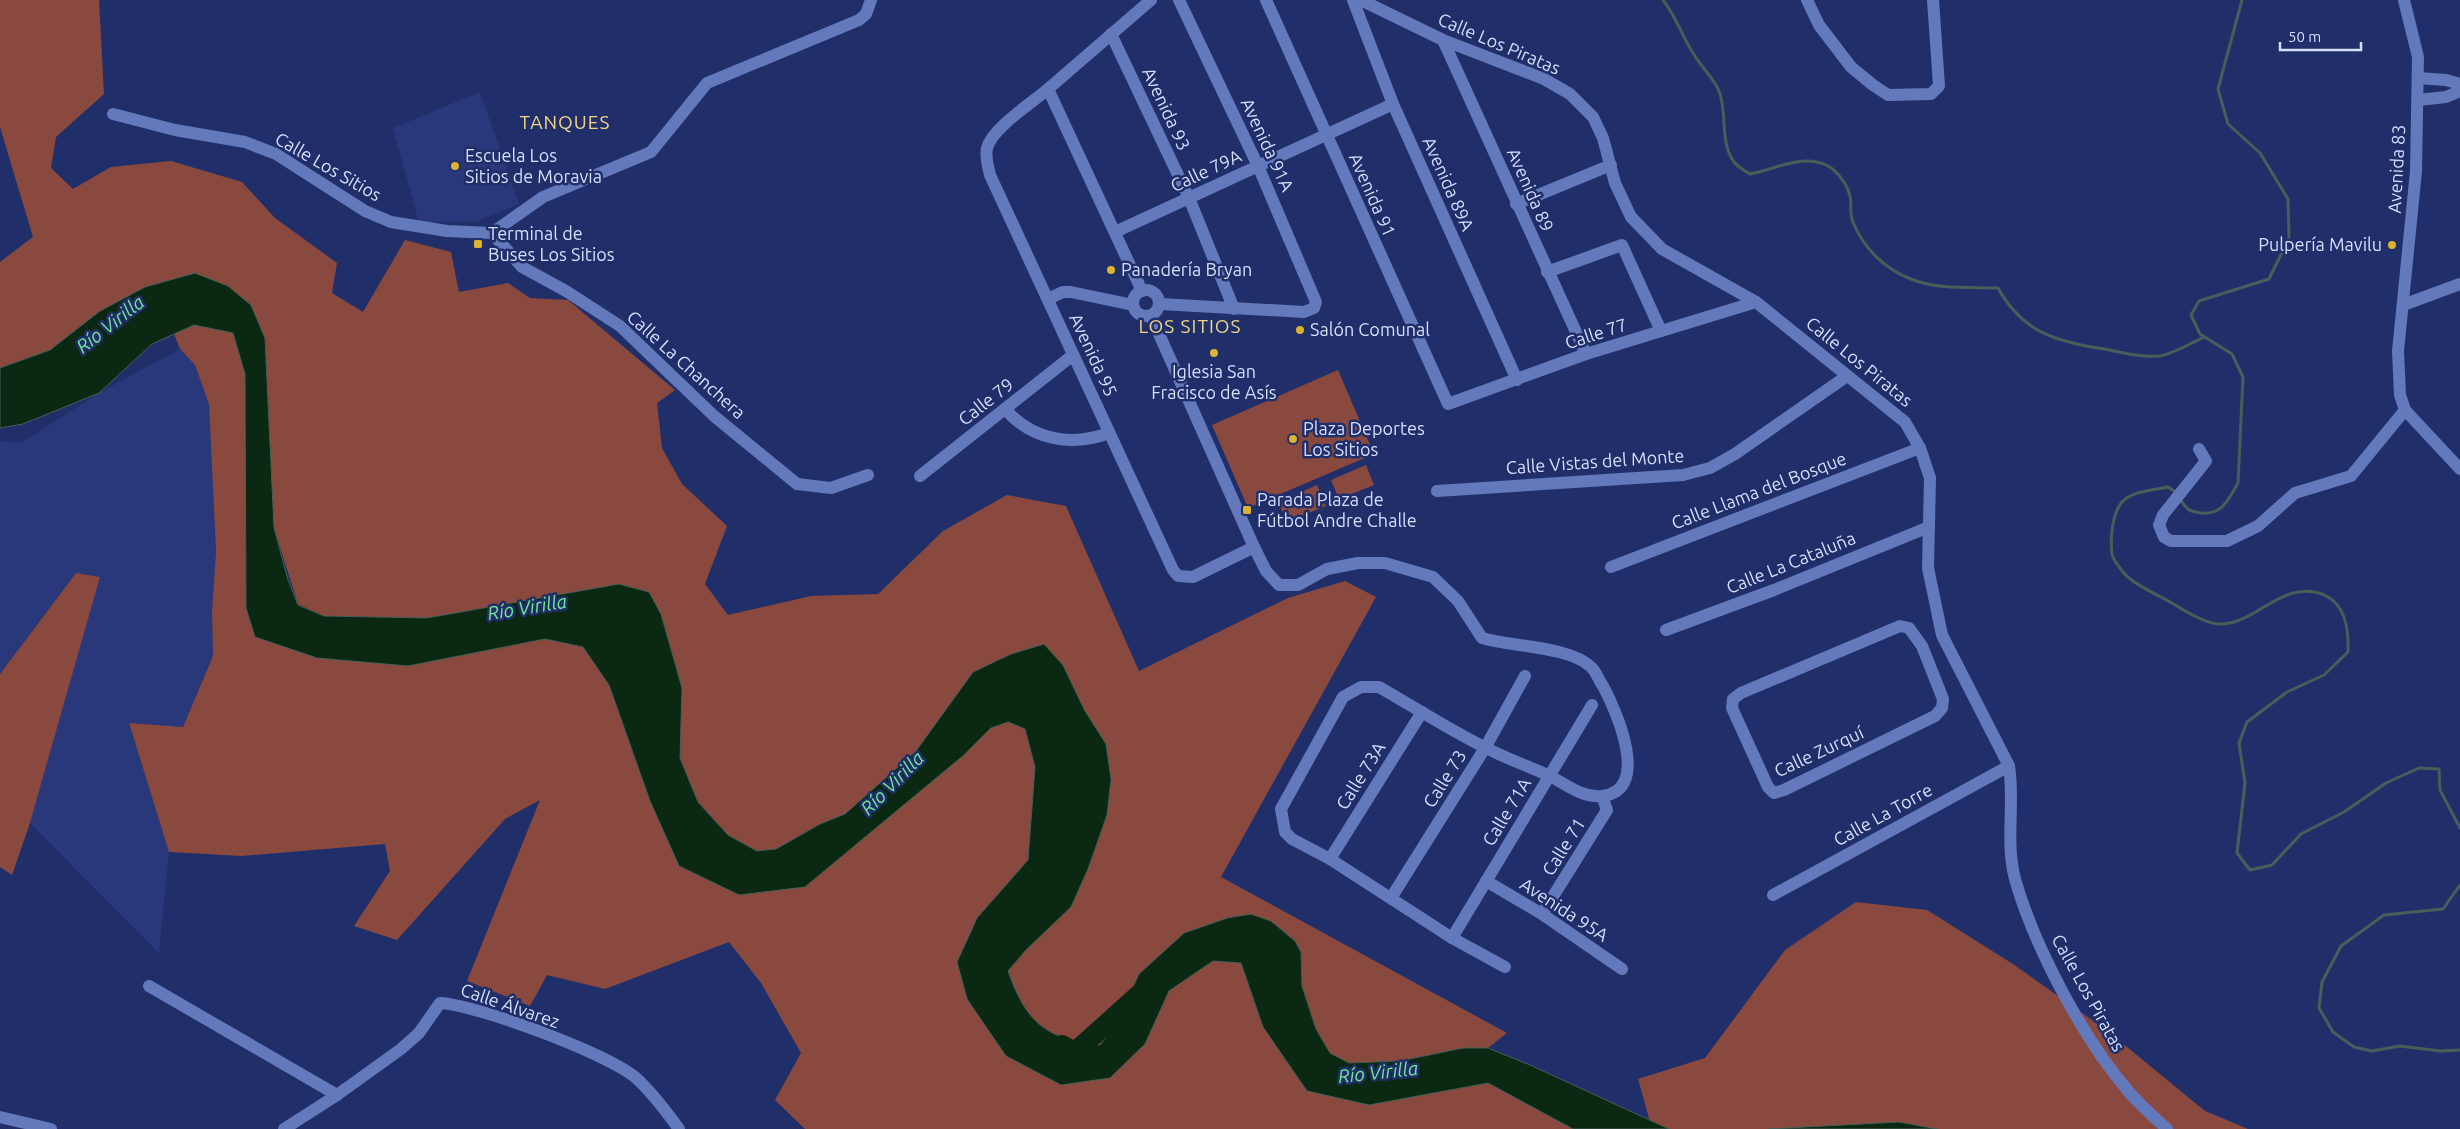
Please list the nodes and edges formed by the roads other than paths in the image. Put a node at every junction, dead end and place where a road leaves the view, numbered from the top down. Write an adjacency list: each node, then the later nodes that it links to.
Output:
1 (871, 0): 24 (street)
2 (1151, 0): 10 (street, Avenida 95)
3 (1179, 0): 21 (street, Avenida 91A)
4 (1266, 0): 19 (street, Avenida 91)
5 (1353, 0): 17 (street, Avenida 89A)
6 (1361, 0): 11 (street, Calle Los Piratas)
7 (1807, 0): 8 (street)
8 (1933, 0)
9 (2404, 0): 12 (street, Avenida 83)
10 (1111, 34): 14 (street, Avenida 95); 22 (street, Avenida 93)
11 (1443, 40): 20 (street, Calle Los Piratas); 23 (street, Avenida 89)
12 (2418, 78): 13 (street); 16 (street, Avenida 83)
13 (2460, 84)
14 (1048, 89): 25 (street); 29 (street, Avenida 95)
15 (2460, 90): 16 (street)
16 (2418, 100): 33 (street, Avenida 83)
17 (1393, 104): 19 (street, Calle 79A); 40 (street, Avenida 89A)
18 (112, 114): 24 (street, Calle Los Sitios)
19 (1326, 135): 21 (street, Calle 79A); 41 (street, Avenida 91)
20 (1611, 164): 23 (street); 30 (street, Calle Los Piratas)
21 (1258, 166): 22 (street, Calle 79A); 34 (street, Avenida 91A)
22 (1188, 198): 25 (street, Calle 79A); 34 (street, Avenida 93)
23 (1516, 204): 26 (street, Avenida 89)
24 (492, 232): 48 (street, Calle La Chanchera)
25 (1115, 232): 28 (street)
26 (1548, 272): 36 (street); 37 (street, Avenida 89)
27 (2460, 284): 33 (street)
28 (1142, 291): 31 (street); 32 (street)
29 (1048, 299): 32 (street); 38 (street, Avenida 95)
30 (1756, 302): 36 (street, Calle 77); 39 (street, Calle Los Piratas)
31 (1160, 304): 34 (street); 35 (street)
32 (1134, 305): 35 (street)
33 (2402, 305): 43 (street, Avenida 83)
34 (1234, 309)
35 (1151, 316): 52 (street)
36 (1660, 332): 37 (street, Calle 77)
37 (1586, 354): 40 (street, Calle 77)
38 (1073, 355): 42 (street, Calle 79); 44 (street, Avenida 95)
39 (1847, 376): 45 (street, Calle Los Piratas); 50 (street, Calle Vistas del Monte)
40 (1517, 380): 41 (street, Calle 77)
41 (1448, 404)
42 (1005, 409): 44 (street); 49 (street, Calle 79)
43 (2405, 410): 46 (street); 47 (street, Avenida 83)
44 (1109, 432): 52 (street, Avenida 95)
45 (1920, 448): 51 (street, Calle Los Piratas); 53 (street, Calle Llama del Bosque)
46 (2199, 449)
47 (2460, 469)
48 (868, 475)
49 (920, 476)
50 (1437, 490)
51 (1929, 526): 54 (street, Calle La Cataluña); 55 (street, Calle Los Piratas)
52 (1254, 547): 63 (street)
53 (1611, 567)
54 (1666, 630)
55 (1942, 634): 56 (street); 61 (street, Calle Los Piratas)
56 (1922, 646): 56 (street, Calle Zurquí)
57 (1525, 676): 60 (street, Calle 73)
58 (1592, 705): 62 (street, Calle 71A)
59 (1422, 712): 60 (street); 64 (street, Calle 73A); 64 (street)
60 (1485, 748): 62 (street); 67 (street, Calle 73)
61 (2009, 766): 66 (street, Calle La Torre); 78 (street, Calle Los Piratas)
62 (1550, 776): 63 (street); 65 (street, Calle 71A)
63 (1602, 796): 68 (street, Calle 71)
64 (1330, 859): 67 (street)
65 (1486, 881): 68 (street, Avenida 95A); 69 (street, Calle 71A)
66 (1772, 895)
67 (1391, 898): 69 (street)
68 (1542, 914): 71 (street, Avenida 95A)
69 (1452, 938): 70 (street)
70 (1505, 967)
71 (1622, 969)
72 (148, 986): 73 (street)
73 (337, 1095): 76 (street, Calle Álvarez); 77 (street, Calle Álvarez)
74 (0, 1116): 75 (street)
75 (51, 1129)
76 (284, 1129)
77 (679, 1129)
78 (2167, 1129)

